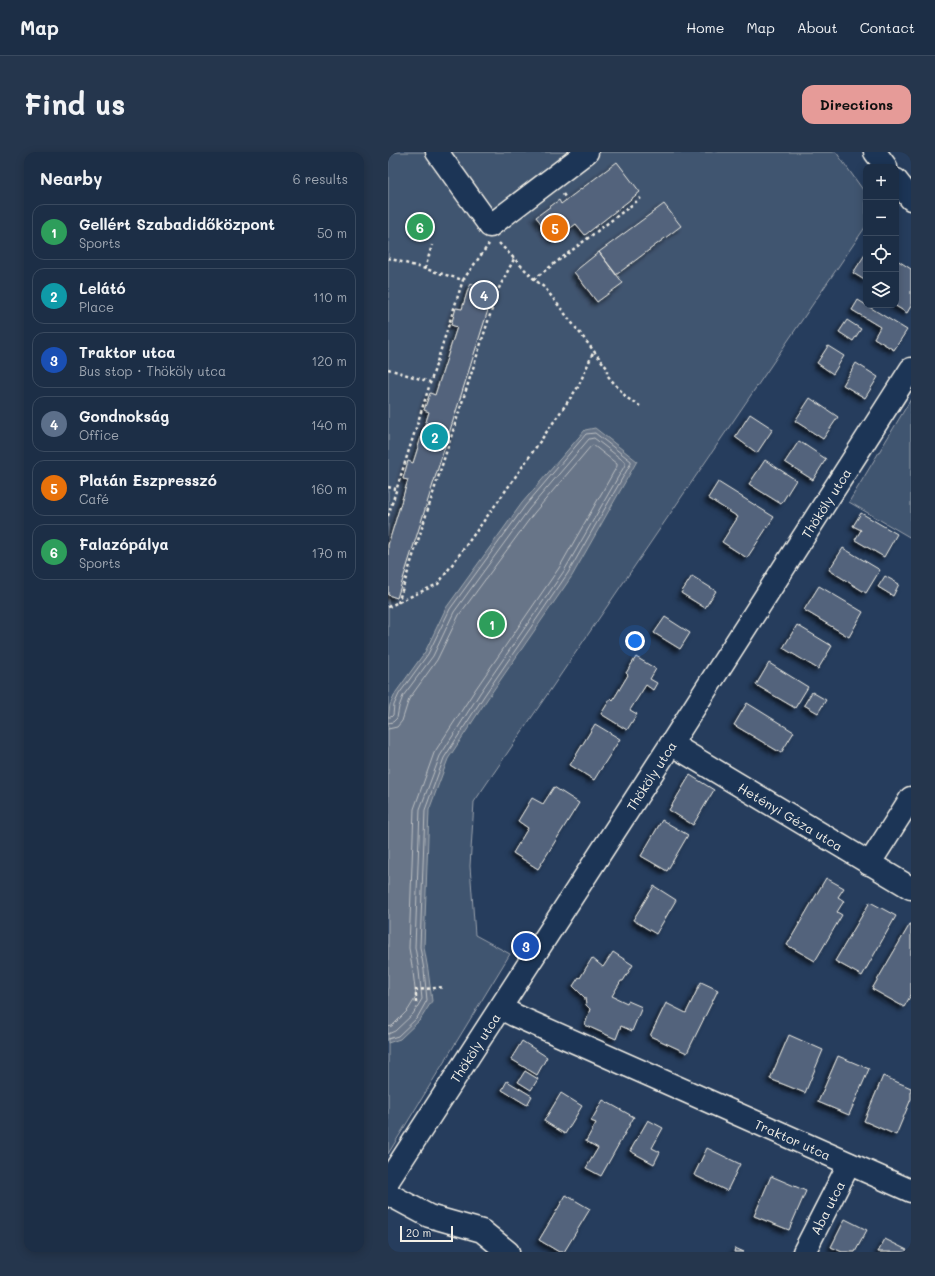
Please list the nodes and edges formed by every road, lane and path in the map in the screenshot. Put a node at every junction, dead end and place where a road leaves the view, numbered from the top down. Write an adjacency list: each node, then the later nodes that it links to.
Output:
1 (437, 152): 8 (street)
2 (587, 152): 8 (street)
3 (875, 152): 4 (street)
4 (884, 164)
5 (899, 184): 7 (street)
6 (641, 198): 13 (path)
7 (911, 199)
8 (491, 230): 11 (path); 14 (path)
9 (432, 245): 12 (path)
10 (388, 258): 12 (path)
11 (514, 259): 13 (path); 23 (path)
12 (425, 269): 14 (path)
13 (534, 279): 19 (path)
14 (463, 280): 18 (path)
15 (593, 353): 23 (path)
16 (388, 369): 18 (path)
17 (911, 369): 25 (street, Thököly utca)
18 (430, 382): 21 (path)
19 (640, 406)
20 (388, 487): 21 (path)
21 (396, 489): 22 (path)
22 (388, 516)
23 (398, 602): 24 (path)
24 (388, 607)
25 (671, 744): 27 (street, Hetényi Géza utca); 31 (street, Thököly utca)
26 (911, 798): 27 (street)
27 (869, 864): 28 (street, Hetényi Géza utca)
28 (911, 888)
29 (444, 986): 30 (path)
30 (416, 1004)
31 (501, 1008): 32 (street, Traktor utca); 33 (street, Thököly utca)
32 (849, 1164): 34 (street, Traktor utca); 37 (street, Aba utca)
33 (388, 1181)
34 (911, 1191)
35 (388, 1194): 36 (street)
36 (508, 1252)
37 (804, 1252)

